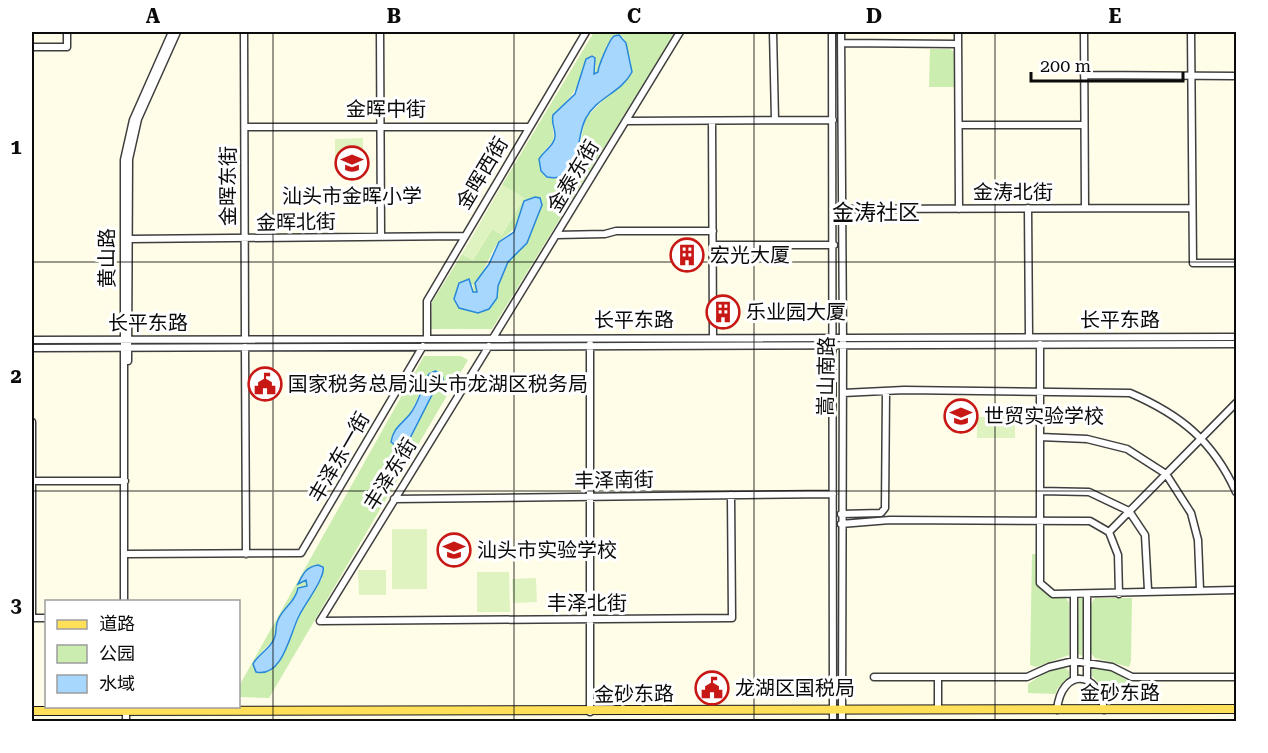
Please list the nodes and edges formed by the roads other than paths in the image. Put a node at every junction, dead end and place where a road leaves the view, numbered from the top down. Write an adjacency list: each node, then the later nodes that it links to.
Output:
1 (68, 32): 16 (street)
2 (172, 32): 53 (street, 黄山路)
3 (177, 32): 40 (street, 黄山路)
4 (244, 32): 27 (street, 金晖东街)
5 (380, 32): 26 (street)
6 (586, 32): 28 (street, 金晖西街)
7 (680, 32): 22 (street, 金泰东街)
8 (772, 32): 20 (street)
9 (832, 32): 21 (street, 嵩山南路)
10 (841, 32): 14 (street, 嵩山南路)
11 (958, 32): 15 (street)
12 (1084, 32): 17 (street)
13 (1191, 32): 18 (street)
14 (841, 43): 15 (street); 34 (street, 嵩山南路)
15 (958, 44): 24 (street)
16 (32, 47)
17 (1084, 75): 18 (street); 25 (street)
18 (1192, 75): 19 (street); 32 (street)
19 (1236, 76)
20 (775, 120): 21 (street); 23 (street)
21 (833, 120): 33 (street, 嵩山南路)
22 (626, 121): 23 (street); 36 (street, 金泰东街)
23 (712, 121): 35 (street)
24 (959, 125): 25 (street); 29 (street)
25 (1084, 125): 31 (street)
26 (380, 126): 27 (street, 金晖中街); 28 (street, 金晖中街); 38 (street)
27 (245, 127): 39 (street, 金晖东街)
28 (528, 127): 37 (street, 金晖西街)
29 (959, 208): 30 (street, 金涛北街); 34 (street, 金涛北街)
30 (1028, 208): 31 (street, 金涛北街); 46 (street)
31 (1085, 208): 32 (street, 金涛北街)
32 (1192, 208): 43 (street)
33 (833, 209): 34 (street, 金涛北街); 42 (street, 嵩山南路)
34 (842, 209): 45 (street, 嵩山南路)
35 (713, 231): 36 (street); 41 (street)
36 (556, 235): 51 (street, 金泰东街)
37 (464, 236): 38 (street, 金晖北街); 50 (street, 金晖西街)
38 (381, 237): 39 (street, 金晖北街)
39 (245, 239): 40 (street, 金晖北街); 54 (street, 金晖东街)
40 (129, 240): 53 (street, 黄山路)
41 (713, 245): 42 (street); 48 (street)
42 (834, 245): 44 (street, 嵩山南路)
43 (1236, 263)
44 (834, 336): 45 (street, 长平东路); 48 (street, 长平东路); 59 (street, 嵩山南路)
45 (843, 336): 46 (street, 长平东路); 60 (street, 嵩山南路)
46 (1029, 336): 49 (street, 长平东路)
47 (590, 337): 48 (street, 长平东路); 51 (street, 长平东路); 57 (street)
48 (713, 337): 58 (street)
49 (1236, 337)
50 (427, 338): 51 (street, 长平东路); 54 (street, 长平东路)
51 (493, 338)
52 (32, 340): 53 (street, 长平东路)
53 (126, 340): 54 (street, 长平东路); 64 (street, 黄山路)
54 (245, 343): 61 (street, 长平东路); 64 (street, 长平东路); 87 (street, 金晖东街)
55 (1040, 344): 56 (street, 长平东路); 60 (street, 长平东路); 66 (street)
56 (1236, 344)
57 (590, 345): 58 (street, 长平东路); 62 (street, 长平东路); 79 (street)
58 (713, 345): 59 (street, 长平东路)
59 (834, 345): 60 (street, 长平东路); 77 (street, 嵩山南路)
60 (843, 345): 67 (street, 嵩山南路)
61 (423, 346): 62 (street, 长平东路); 87 (street, 丰泽东一街)
62 (489, 346): 80 (street, 丰泽东街)
63 (32, 348): 64 (street, 长平东路)
64 (126, 348): 74 (street, 黄山路); 86 (street, 黄山路)
65 (886, 392): 66 (street); 67 (street); 82 (street)
66 (1040, 392): 70 (street); 71 (street)
67 (843, 393): 82 (street, 嵩山南路)
68 (1236, 403): 71 (street)
69 (32, 422): 73 (street)
70 (1040, 437): 72 (street); 75 (street)
71 (1202, 437): 72 (street); 76 (street)
72 (1166, 474): 81 (street); 89 (street)
73 (32, 481): 74 (street); 96 (street)
74 (125, 481): 94 (street, 黄山路)
75 (1040, 491): 81 (street); 83 (street)
76 (1236, 492)
77 (833, 494): 78 (street, 丰泽南街); 107 (street, 嵩山南路)
78 (731, 495): 79 (street, 丰泽南街); 97 (street, 丰泽北街)
79 (590, 496): 80 (street, 丰泽南街); 97 (street)
80 (394, 499): 98 (street, 丰泽东街)
81 (1129, 512): 85 (street); 88 (street)
82 (841, 514): 84 (street, 嵩山南路)
83 (1040, 521): 84 (street); 85 (street); 91 (street)
84 (841, 524): 108 (street, 嵩山南路)
85 (1109, 532): 93 (street)
86 (128, 554): 87 (street); 95 (street, 黄山路)
87 (246, 554)
88 (1148, 590): 89 (street); 93 (street)
89 (1200, 590): 90 (street)
90 (1236, 590)
91 (1074, 594): 92 (street); 99 (street)
92 (1087, 594): 93 (street); 100 (street)
93 (1119, 594)
94 (126, 600)
95 (126, 600)
96 (32, 618)
97 (590, 619): 98 (street, 丰泽北街); 114 (street)
98 (320, 621)
99 (1074, 661): 100 (street); 102 (street); 104 (street)
100 (1087, 661): 103 (street); 105 (street)
101 (874, 677): 102 (street)
102 (938, 677): 109 (street)
103 (1236, 677)
104 (1074, 680): 105 (street); 111 (street)
105 (1087, 680): 112 (street)
106 (124, 709): 113 (main road, 金砂东路); 114 (main road, 金砂东路); 115 (street)
107 (833, 709): 108 (main road, 金砂东路); 114 (main road, 金砂东路); 116 (street, 嵩山南路)
108 (842, 709): 109 (main road, 金砂东路); 117 (street, 嵩山南路)
109 (938, 709): 111 (main road, 金砂东路)
110 (1236, 709): 112 (main road, 金砂东路)
111 (1057, 710): 112 (main road, 金砂东路)
112 (1104, 710)
113 (32, 711)
114 (590, 712)
115 (124, 722)
116 (832, 722)
117 (842, 722)

